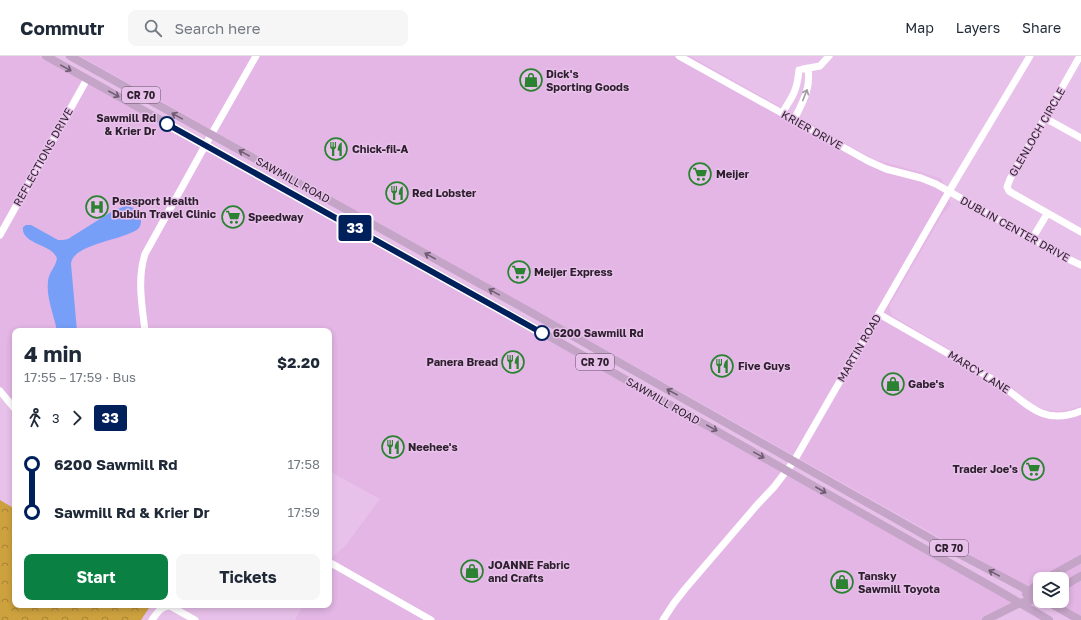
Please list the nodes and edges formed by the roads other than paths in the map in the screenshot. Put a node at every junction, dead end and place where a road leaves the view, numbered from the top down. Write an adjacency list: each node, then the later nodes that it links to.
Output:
1 (46, 56): 9 (main road, SAWMILL ROAD / CR 70, one-way to 9)
2 (70, 56): 13 (main road, SAWMILL ROAD / CR 70, one-way to 2)
3 (256, 56): 13 (street)
4 (679, 56): 10 (street, KRIER DRIVE)
5 (830, 56): 8 (street)
6 (1030, 56): 16 (street, MARTIN ROAD)
7 (1080, 56): 11 (street, GLENLOCH CIRCLE)
8 (808, 68): 10 (street); 12 (street, one-way to 8)
9 (87, 79): 15 (main road, SAWMILL ROAD / CR 70, one-way to 15); 19 (street, REFLECTIONS DRIVE)
10 (782, 114): 12 (street, KRIER DRIVE)
11 (1045, 118): 14 (street); 17 (street, GLENLOCH CIRCLE)
12 (794, 120): 16 (street, KRIER DRIVE)
13 (211, 135): 15 (street); 27 (main road, SAWMILL ROAD / CR 70, one-way to 13)
14 (1081, 138)
15 (205, 145): 23 (street); 28 (main road, SAWMILL ROAD / CR 70, one-way to 28)
16 (949, 192): 20 (street, DUBLIN CENTER DRIVE); 22 (street, MARTIN ROAD)
17 (1047, 214): 18 (street, GLENLOCH CIRCLE); 20 (street)
18 (1081, 232)
19 (0, 235)
20 (1032, 239): 21 (street, DUBLIN CENTER DRIVE)
21 (1081, 265)
22 (879, 314): 26 (street, MARCY LANE); 27 (street, MARTIN ROAD)
23 (145, 328)
24 (0, 391): 25 (street)
25 (12, 405)
26 (1081, 411)
27 (794, 461): 28 (street, MARTIN ROAD); 35 (main road, SAWMILL ROAD / CR 70, one-way to 27)
28 (787, 470): 38 (main road, SAWMILL ROAD / CR 70, one-way to 38); 45 (street, MARTIN ROAD)
29 (1081, 560): 31 (main road)
30 (332, 564): 44 (street)
31 (1058, 572)
32 (1081, 576): 33 (main road)
33 (1069, 583)
34 (1033, 588): 35 (main road)
35 (1029, 591): 36 (main road, SAWMILL ROAD / CR 70); 38 (main road)
36 (1033, 594)
37 (1033, 600): 38 (main road)
38 (1020, 603): 46 (main road); 47 (main road, SAWMILL ROAD / CR 70)
39 (161, 608): 42 (street)
40 (174, 608): 43 (street)
41 (1059, 608): 48 (main road)
42 (152, 620)
43 (195, 620)
44 (432, 620)
45 (663, 620)
46 (986, 620)
47 (1049, 620)
48 (1080, 620)

